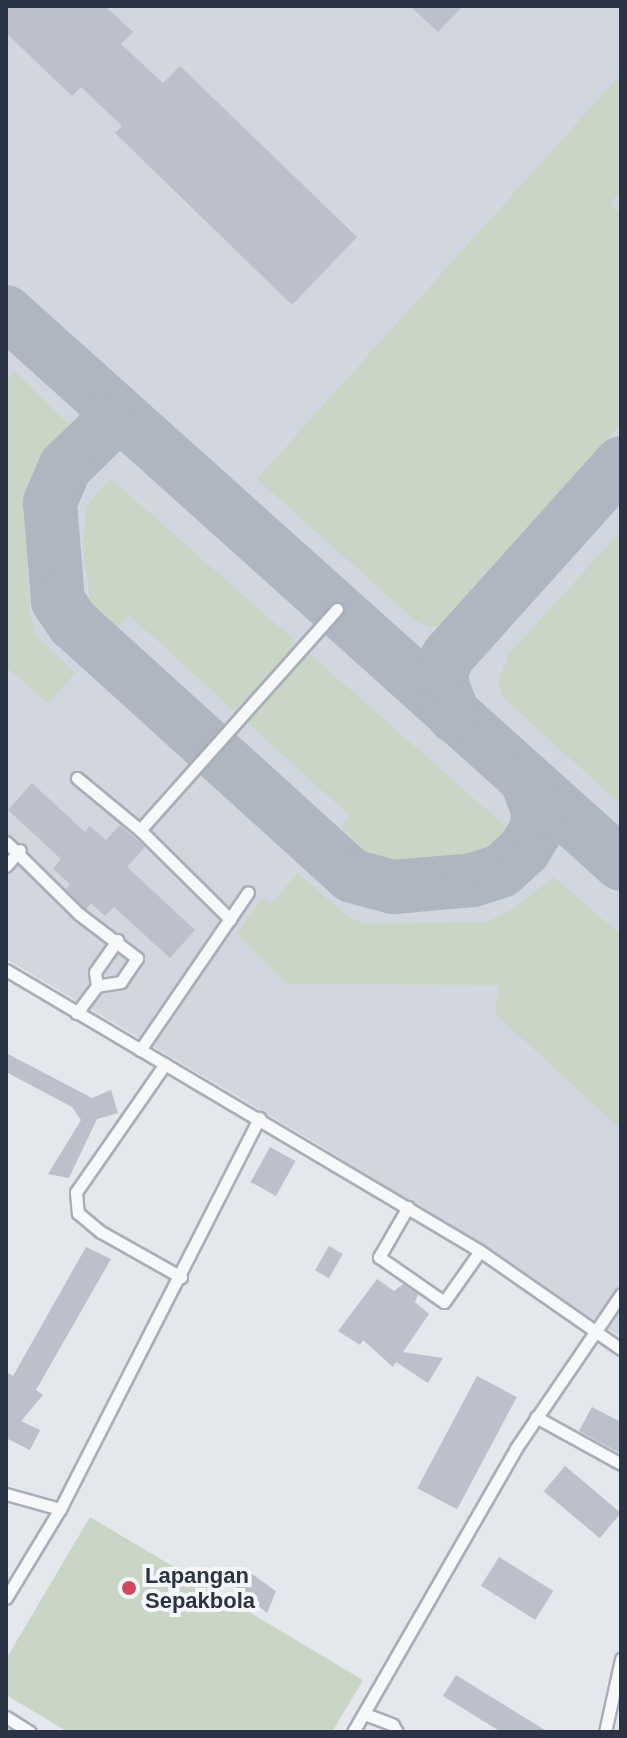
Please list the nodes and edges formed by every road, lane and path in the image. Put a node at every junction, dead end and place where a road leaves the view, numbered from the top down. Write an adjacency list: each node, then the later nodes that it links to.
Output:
1 (337, 609): 3 (lane)
2 (77, 778): 3 (lane)
3 (140, 830): 8 (lane)
4 (6, 842): 5 (lane)
5 (20, 850): 6 (lane); 9 (lane)
6 (6, 866)
7 (248, 892): 8 (lane)
8 (230, 919): 13 (lane)
9 (117, 940): 11 (lane); 11 (lane)
10 (6, 970): 12 (lane)
11 (97, 986): 12 (lane)
12 (77, 1013): 13 (lane)
13 (140, 1050): 14 (lane)
14 (165, 1064): 15 (lane); 18 (lane)
15 (259, 1118): 16 (lane); 18 (lane)
16 (408, 1207): 17 (lane); 17 (lane)
17 (480, 1251): 20 (lane)
18 (181, 1277): 25 (lane)
19 (621, 1294): 20 (lane)
20 (593, 1329): 21 (lane); 22 (lane)
21 (621, 1349)
22 (536, 1417): 23 (lane); 28 (lane)
23 (621, 1464)
24 (6, 1494): 25 (lane)
25 (60, 1509): 26 (lane)
26 (6, 1598)
27 (621, 1659): 33 (lane)
28 (365, 1714): 31 (lane); 32 (lane)
29 (6, 1717): 30 (lane)
30 (30, 1732)
31 (353, 1732)
32 (397, 1732)
33 (605, 1732)

